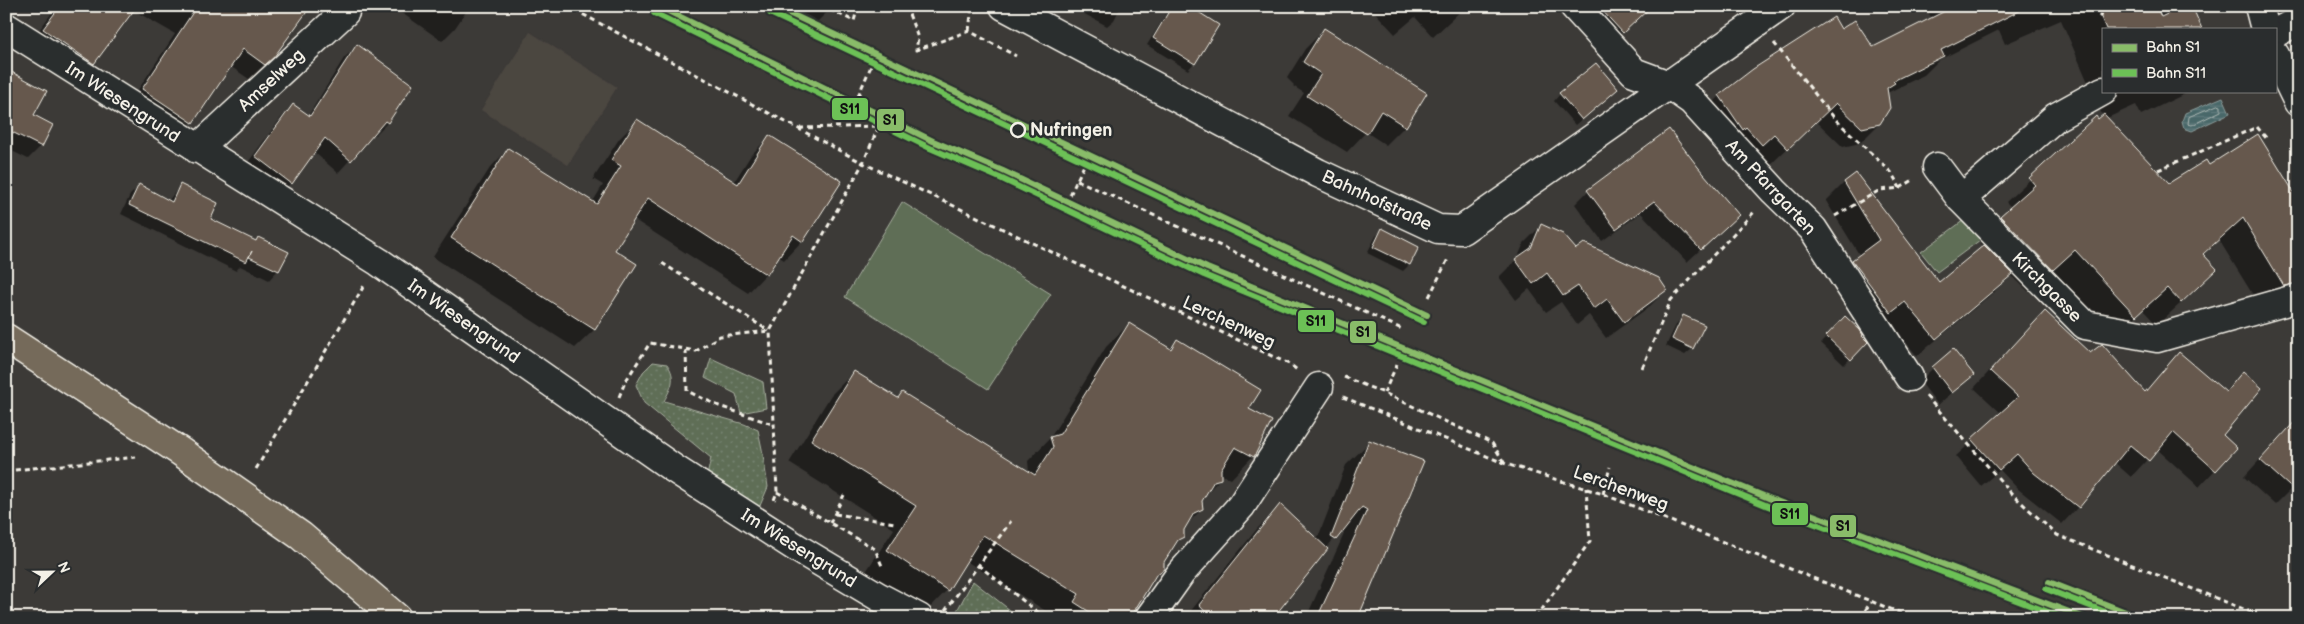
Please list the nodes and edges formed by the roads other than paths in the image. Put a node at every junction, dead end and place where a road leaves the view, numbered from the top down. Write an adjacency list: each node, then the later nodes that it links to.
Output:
1 (15, 6): 7 (street)
2 (1004, 6): 13 (street, Bahnhofstraße)
3 (1574, 6): 13 (street, Am Pfarrgarten)
4 (1781, 6): 13 (street)
5 (2259, 6): 10 (street)
6 (345, 12): 16 (street, Amselweg)
7 (6, 15)
8 (2298, 21): 11 (street)
9 (6, 27): 16 (street, Im Wiesengrund)
10 (2265, 28)
11 (2276, 32)
12 (2276, 57): 15 (street)
13 (1669, 84): 21 (street, Am Pfarrgarten)
14 (2102, 92): 18 (street)
15 (2298, 102)
16 (197, 149): 23 (street, Im Wiesengrund)
17 (1937, 167): 18 (street, Kirchgasse)
18 (1961, 199): 19 (street, Kirchgasse)
19 (2298, 298)
20 (6, 338): 24 (main road)
21 (1909, 377)
22 (1319, 387): 25 (street)
23 (908, 612)
24 (397, 618)
25 (1149, 618)

